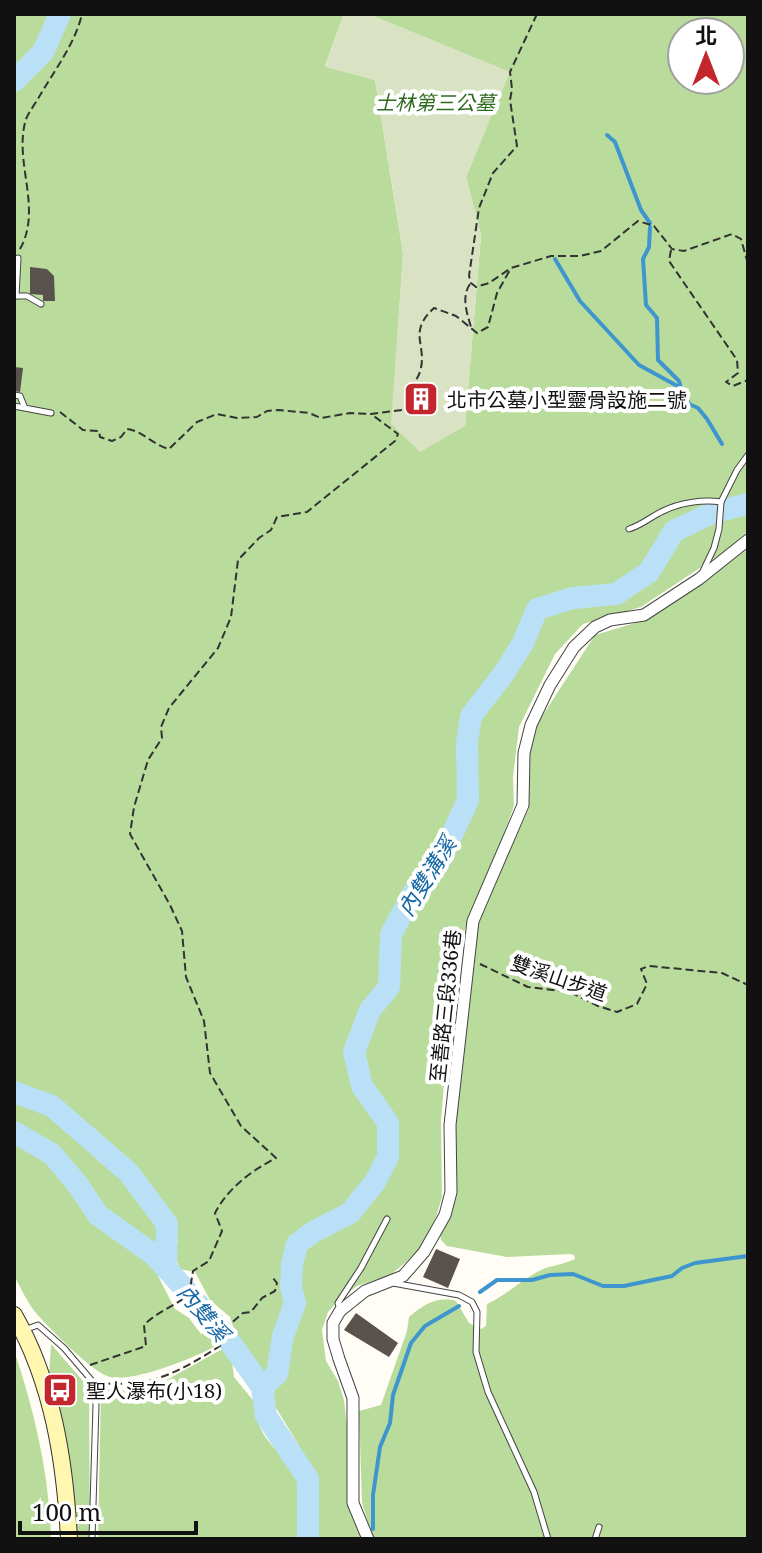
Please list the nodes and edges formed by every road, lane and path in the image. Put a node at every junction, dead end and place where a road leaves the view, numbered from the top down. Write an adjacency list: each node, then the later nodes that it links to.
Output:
1 (82, 14): 4 (path)
2 (537, 14): 7 (path)
3 (672, 249): 5 (path); 6 (path); 11 (path)
4 (18, 258): 8 (lane)
5 (748, 264)
6 (511, 268): 7 (path); 10 (path)
7 (471, 283): 10 (path)
8 (15, 296): 9 (lane)
9 (41, 304)
10 (471, 328): 16 (path)
11 (748, 380)
12 (14, 395): 14 (lane)
13 (14, 406): 14 (lane)
14 (24, 406): 15 (lane)
15 (51, 413): 16 (path)
16 (371, 414): 30 (path)
17 (748, 455): 18 (lane)
18 (721, 502): 19 (lane); 21 (lane)
19 (629, 529)
20 (748, 540): 21 (street, 至善路三段336巷)
21 (699, 579): 22 (street, 至善路三段336巷)
22 (467, 960): 23 (path, 雙溪山步道); 26 (street, 至善路三段336巷)
23 (748, 985)
24 (387, 1219): 27 (lane)
25 (273, 1278): 31 (path)
26 (388, 1282): 27 (street, 至善路三段336巷); 36 (lane)
27 (340, 1311): 35 (street)
28 (14, 1315): 29 (street)
29 (23, 1330): 30 (lane); 33 (street)
30 (82, 1368): 31 (lane)
31 (93, 1382): 34 (lane)
32 (599, 1527): 37 (lane)
33 (69, 1539)
34 (92, 1539)
35 (368, 1539)
36 (548, 1539)
37 (595, 1539)

